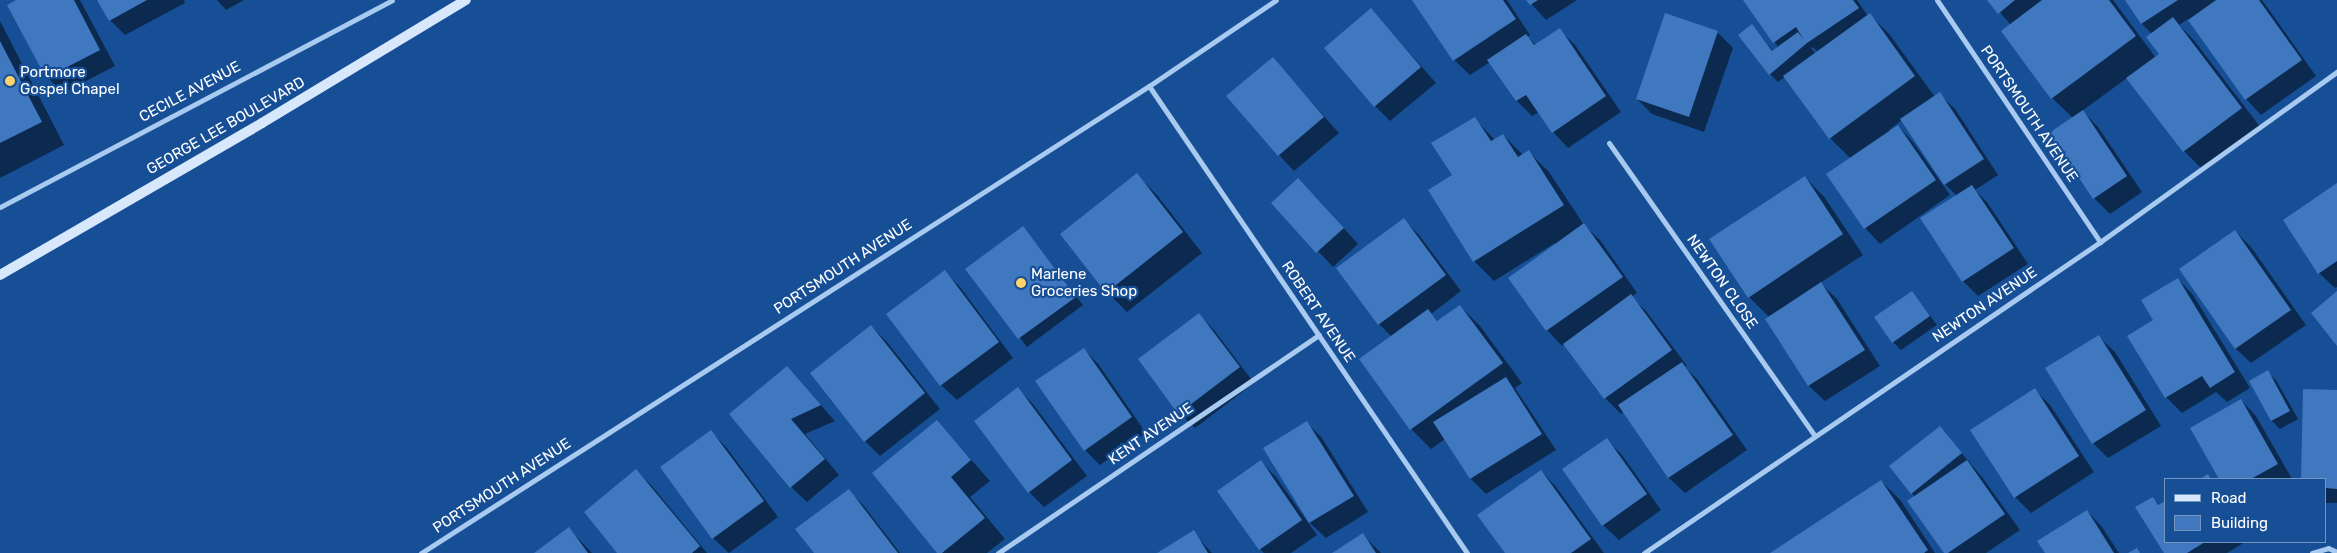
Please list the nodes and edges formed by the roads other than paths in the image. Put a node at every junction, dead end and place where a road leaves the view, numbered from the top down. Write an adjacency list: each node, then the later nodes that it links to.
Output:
1 (392, 0): 8 (street, CECILE AVENUE)
2 (466, 0): 10 (main road, GEORGE LEE BOULEVARD)
3 (1276, 0): 6 (street, PORTSMOUTH AVENUE)
4 (1937, 0): 9 (street, PORTSMOUTH AVENUE)
5 (2337, 72): 9 (street, NEWTON AVENUE)
6 (1149, 86): 11 (street, ROBERT AVENUE); 14 (street, PORTSMOUTH AVENUE)
7 (1609, 143): 12 (street, NEWTON CLOSE)
8 (0, 207)
9 (2100, 242): 12 (street, NEWTON AVENUE)
10 (0, 274)
11 (1319, 335): 15 (street, KENT AVENUE); 16 (street, ROBERT AVENUE)
12 (1815, 436): 17 (street, NEWTON AVENUE)
13 (2337, 552): 18 (street)
14 (421, 553)
15 (998, 553)
16 (1467, 553)
17 (1644, 553)
18 (2312, 553)

